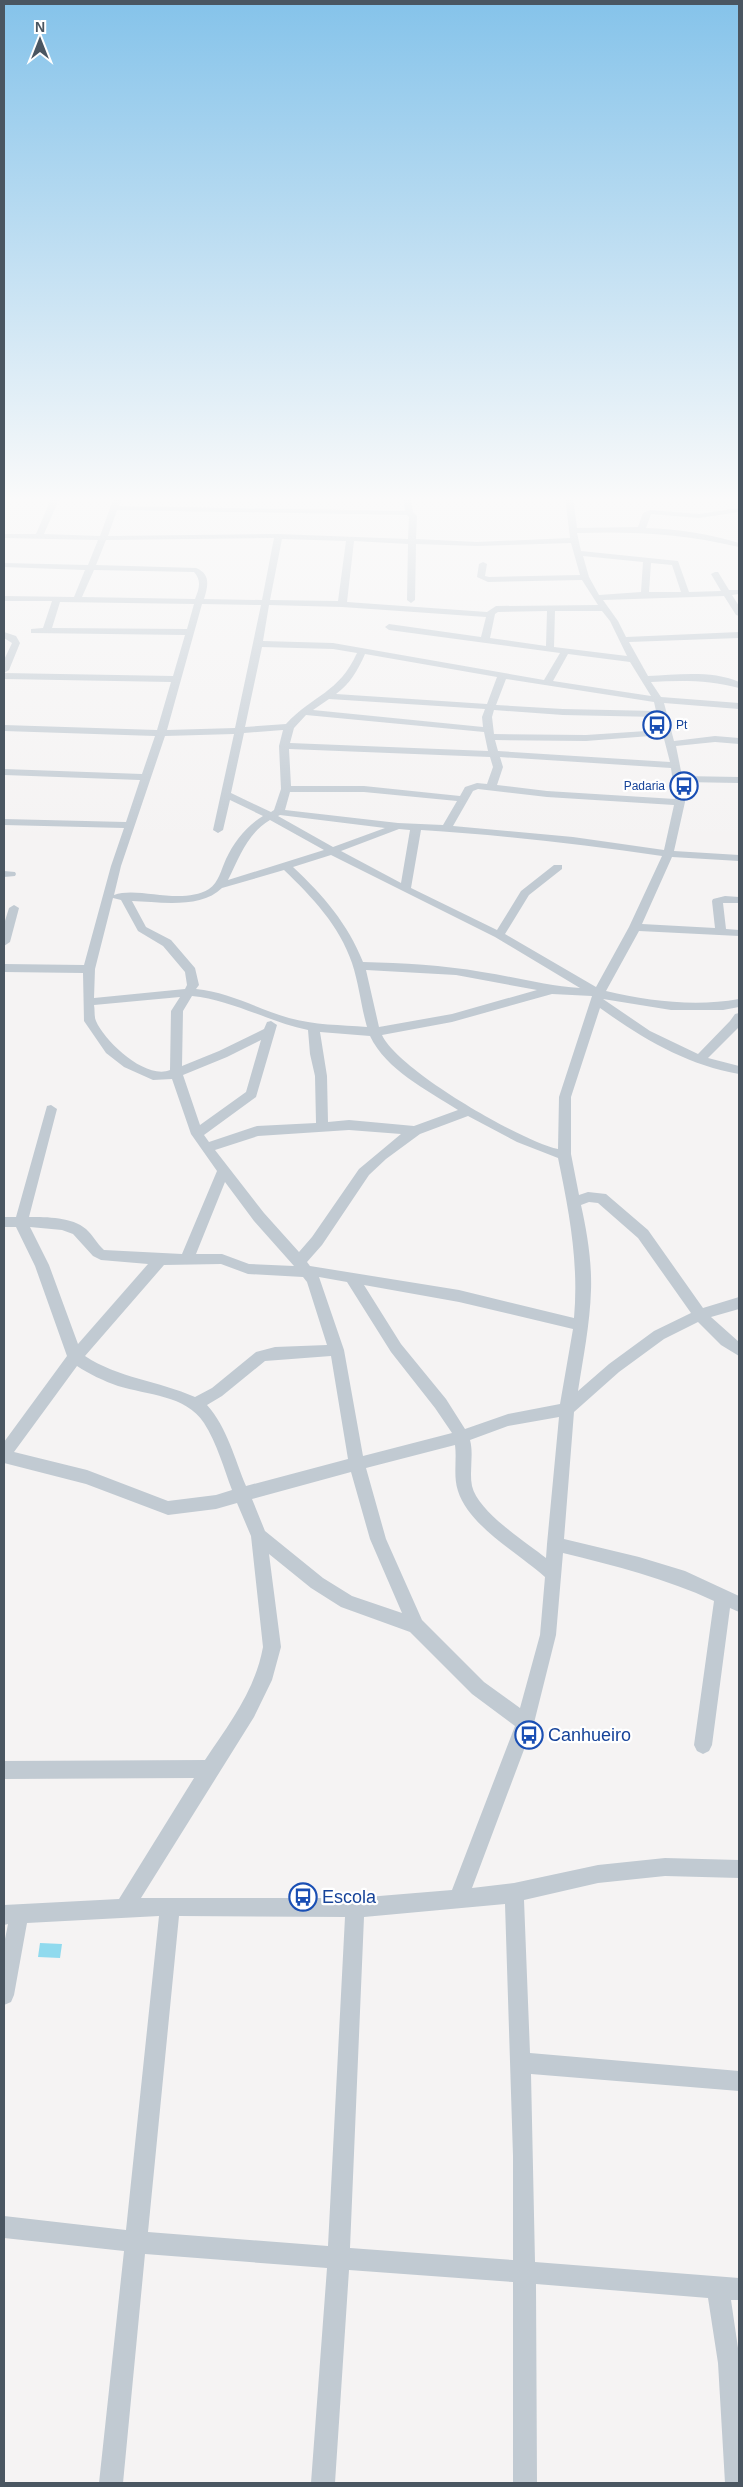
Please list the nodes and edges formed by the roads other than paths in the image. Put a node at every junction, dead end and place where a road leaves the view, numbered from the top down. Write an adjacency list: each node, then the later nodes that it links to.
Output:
1 (53, 613): 10 (street)
2 (195, 613): 11 (street)
3 (265, 613): 16 (street)
4 (395, 613): 14 (street)
5 (460, 613): 8 (street)
6 (551, 613): 17 (street)
7 (608, 613): 15 (street)
8 (490, 615): 14 (street)
9 (34, 631): 10 (street)
10 (47, 631): 11 (street)
11 (190, 632): 24 (street)
12 (4, 635): 21 (street)
13 (739, 635): 15 (street)
14 (486, 639): 17 (street)
15 (624, 640): 20 (street)
16 (258, 644): 18 (street); 35 (street)
17 (550, 649): 19 (street)
18 (362, 652): 23 (street); 28 (street)
19 (565, 652): 20 (street); 26 (street)
20 (633, 660): 25 (street)
21 (4, 670)
22 (4, 676): 24 (street)
23 (502, 676): 26 (street); 30 (street)
24 (176, 679): 37 (street)
25 (646, 679): 27 (street); 29 (street)
26 (547, 683): 29 (street)
27 (736, 695): 29 (street)
28 (328, 696): 30 (street); 31 (street)
29 (658, 700): 32 (street)
30 (490, 707): 32 (street); 38 (street)
31 (304, 712): 33 (street); 38 (street)
32 (662, 714): 36 (street)
33 (289, 727): 35 (street); 41 (street)
34 (4, 728): 37 (street)
35 (240, 730): 37 (street); 50 (street)
36 (667, 732): 38 (street); 40 (street)
37 (161, 733): 45 (street)
38 (488, 734): 42 (street)
39 (739, 741): 40 (street)
40 (670, 744): 43 (street)
41 (284, 746): 42 (street); 49 (street)
42 (495, 754): 43 (street); 48 (street)
43 (676, 765): 46 (street)
44 (4, 772): 45 (street)
45 (147, 777): 55 (street)
46 (678, 779): 47 (street); 52 (street)
47 (739, 780)
48 (491, 788): 51 (street); 52 (street)
49 (286, 790): 51 (street); 53 (street)
50 (226, 795): 53 (street); 58 (street)
51 (463, 799): 59 (street)
52 (680, 802): 61 (street)
53 (274, 814): 56 (street); 60 (street); 65 (street)
54 (4, 822): 55 (street)
55 (130, 825): 68 (street)
56 (398, 826): 57 (street); 60 (street)
57 (416, 828): 59 (street); 66 (street)
58 (218, 830)
59 (446, 830): 61 (street)
60 (332, 851): 63 (street); 66 (street)
61 (668, 854): 62 (street); 71 (street)
62 (739, 858)
63 (286, 865): 65 (street); 76 (street)
64 (558, 866): 74 (street)
65 (219, 886): 67 (street)
66 (406, 888): 74 (street)
67 (125, 896): 68 (street); 80 (street)
68 (108, 897): 78 (street)
69 (739, 900): 72 (street)
70 (14, 908): 75 (street)
71 (635, 927): 72 (street); 81 (street)
72 (721, 932): 73 (street)
73 (739, 933)
74 (499, 935): 81 (street)
75 (4, 942)
76 (359, 966): 79 (street); 88 (street)
77 (4, 968): 78 (street)
78 (89, 969): 82 (street)
79 (552, 990): 81 (street); 88 (street)
80 (190, 992): 82 (street); 84 (street); 91 (street)
81 (598, 997): 83 (street); 89 (street); 98 (street)
82 (88, 1002): 91 (street)
83 (739, 1003)
84 (273, 1017): 86 (street); 87 (street)
85 (739, 1017): 89 (street)
86 (314, 1027): 88 (street); 94 (street)
87 (269, 1031): 91 (street); 96 (street)
88 (375, 1032): 93 (street)
89 (700, 1060): 90 (street)
90 (739, 1070)
91 (176, 1073): 96 (street)
92 (51, 1109): 102 (street)
93 (468, 1110): 95 (street); 98 (street)
94 (322, 1126): 95 (street); 97 (street)
95 (415, 1131): 105 (street)
96 (197, 1134): 97 (street)
97 (206, 1148): 99 (street)
98 (564, 1154): 100 (street)
99 (223, 1171): 103 (street); 105 (street)
100 (573, 1203): 108 (street); 109 (street)
101 (4, 1222): 102 (street)
102 (21, 1222): 104 (street); 112 (street)
103 (187, 1259): 104 (street); 105 (street)
104 (160, 1260): 112 (street)
105 (303, 1266): 106 (street); 110 (street)
106 (351, 1277): 109 (street); 115 (street)
107 (739, 1303): 108 (street)
108 (700, 1315): 111 (street); 114 (street)
109 (581, 1324): 114 (street)
110 (337, 1350): 113 (street); 117 (street)
111 (739, 1350)
112 (75, 1357): 113 (street); 116 (street)
113 (196, 1404): 118 (street)
114 (568, 1409): 115 (street); 120 (street)
115 (461, 1437): 117 (street); 121 (street)
116 (4, 1455): 118 (street)
117 (357, 1464): 118 (street); 123 (street)
118 (243, 1494): 119 (street)
119 (259, 1536): 123 (street); 126 (street)
120 (555, 1544): 121 (street); 122 (street)
121 (554, 1575): 124 (street)
122 (731, 1601): 125 (street)
123 (416, 1626): 124 (street)
124 (525, 1723): 130 (street)
125 (703, 1745)
126 (210, 1769): 127 (street); 133 (street)
127 (4, 1770)
128 (739, 1869): 129 (street)
129 (514, 1893): 130 (street); 136 (street)
130 (458, 1899): 132 (street)
131 (170, 1906): 132 (street); 133 (street); 139 (street)
132 (355, 1908): 140 (street)
133 (124, 1909): 134 (street)
134 (11, 1915): 135 (street)
135 (4, 1995)
136 (522, 2063): 137 (street); 141 (street)
137 (739, 2081)
138 (4, 2227): 139 (street)
139 (137, 2242): 140 (street); 143 (street)
140 (339, 2256): 141 (street); 144 (street)
141 (525, 2271): 142 (street); 145 (street)
142 (729, 2288): 146 (street)
143 (112, 2483)
144 (324, 2483)
145 (525, 2483)
146 (737, 2483)

